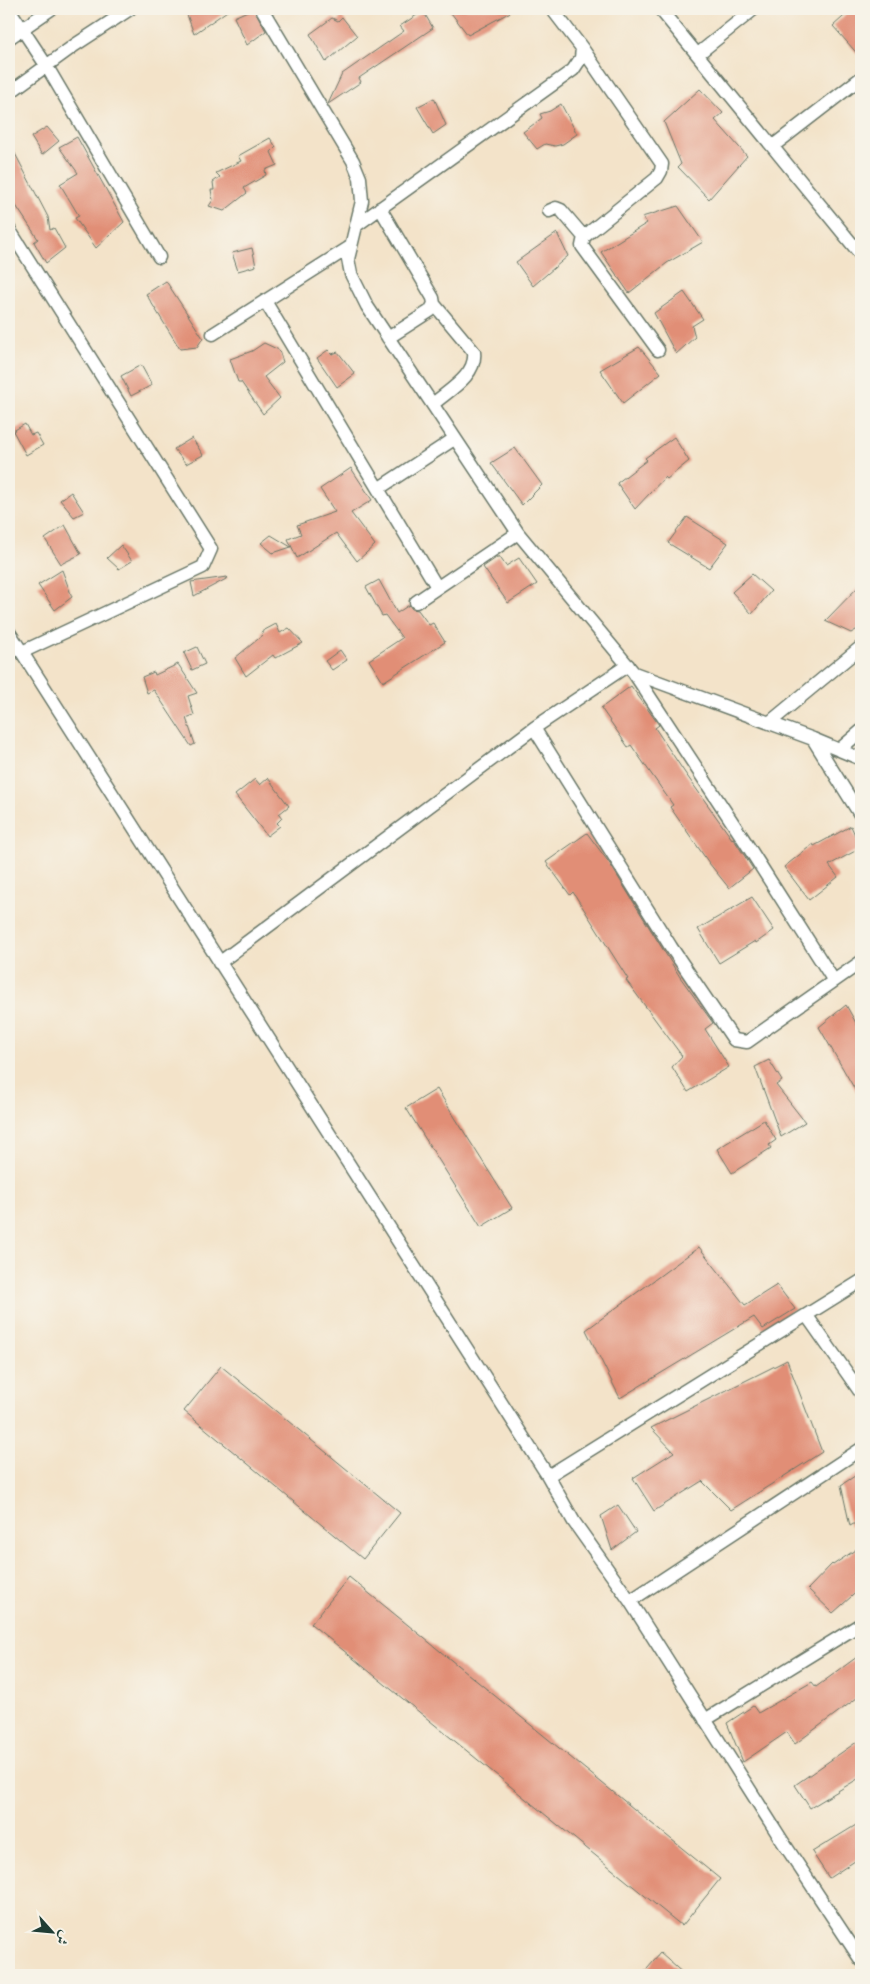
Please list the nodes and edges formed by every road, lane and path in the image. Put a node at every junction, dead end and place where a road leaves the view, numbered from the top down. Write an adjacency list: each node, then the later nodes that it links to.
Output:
1 (9, 9): 9 (street)
2 (51, 9): 9 (street)
3 (130, 9): 8 (street)
4 (262, 9): 19 (street)
5 (552, 9): 11 (street)
6 (660, 9): 12 (street)
7 (754, 9): 12 (street)
8 (111, 14): 13 (street)
9 (22, 28): 10 (street); 13 (street)
10 (9, 38)
11 (582, 48): 17 (street); 21 (street)
12 (698, 54): 16 (street)
13 (46, 65): 15 (street); 25 (street)
14 (861, 78): 16 (street)
15 (9, 93)
16 (772, 146): 22 (street)
17 (380, 208): 19 (street); 27 (street)
18 (549, 210): 21 (street)
19 (357, 224): 23 (street)
20 (9, 229): 39 (street)
21 (584, 237): 30 (street)
22 (856, 240): 24 (street)
23 (350, 246): 26 (street); 29 (street)
24 (861, 255)
25 (159, 257)
26 (265, 301): 28 (street); 33 (street)
27 (434, 304): 29 (street); 31 (street)
28 (213, 334)
29 (388, 338): 31 (street)
30 (658, 350)
31 (433, 404): 32 (street)
32 (454, 439): 33 (street); 34 (street)
33 (378, 489): 35 (street)
34 (518, 533): 35 (street); 40 (street)
35 (437, 587): 36 (street)
36 (416, 602)
37 (9, 632): 39 (street)
38 (861, 647): 41 (street)
39 (22, 652): 49 (street)
40 (631, 669): 41 (street); 42 (street); 50 (street)
41 (769, 723): 44 (street)
42 (534, 728): 49 (street); 50 (street)
43 (861, 731): 45 (street)
44 (813, 739): 45 (street); 47 (street)
45 (840, 750): 46 (street)
46 (861, 759)
47 (861, 816)
48 (861, 962): 50 (street)
49 (219, 963): 55 (street)
50 (834, 981)
51 (861, 1281): 52 (street)
52 (807, 1316): 53 (street); 55 (street)
53 (861, 1393)
54 (861, 1449): 56 (street)
55 (548, 1476): 56 (street)
56 (630, 1601): 58 (street)
57 (861, 1624): 58 (street)
58 (705, 1720): 59 (street)
59 (861, 1960)

